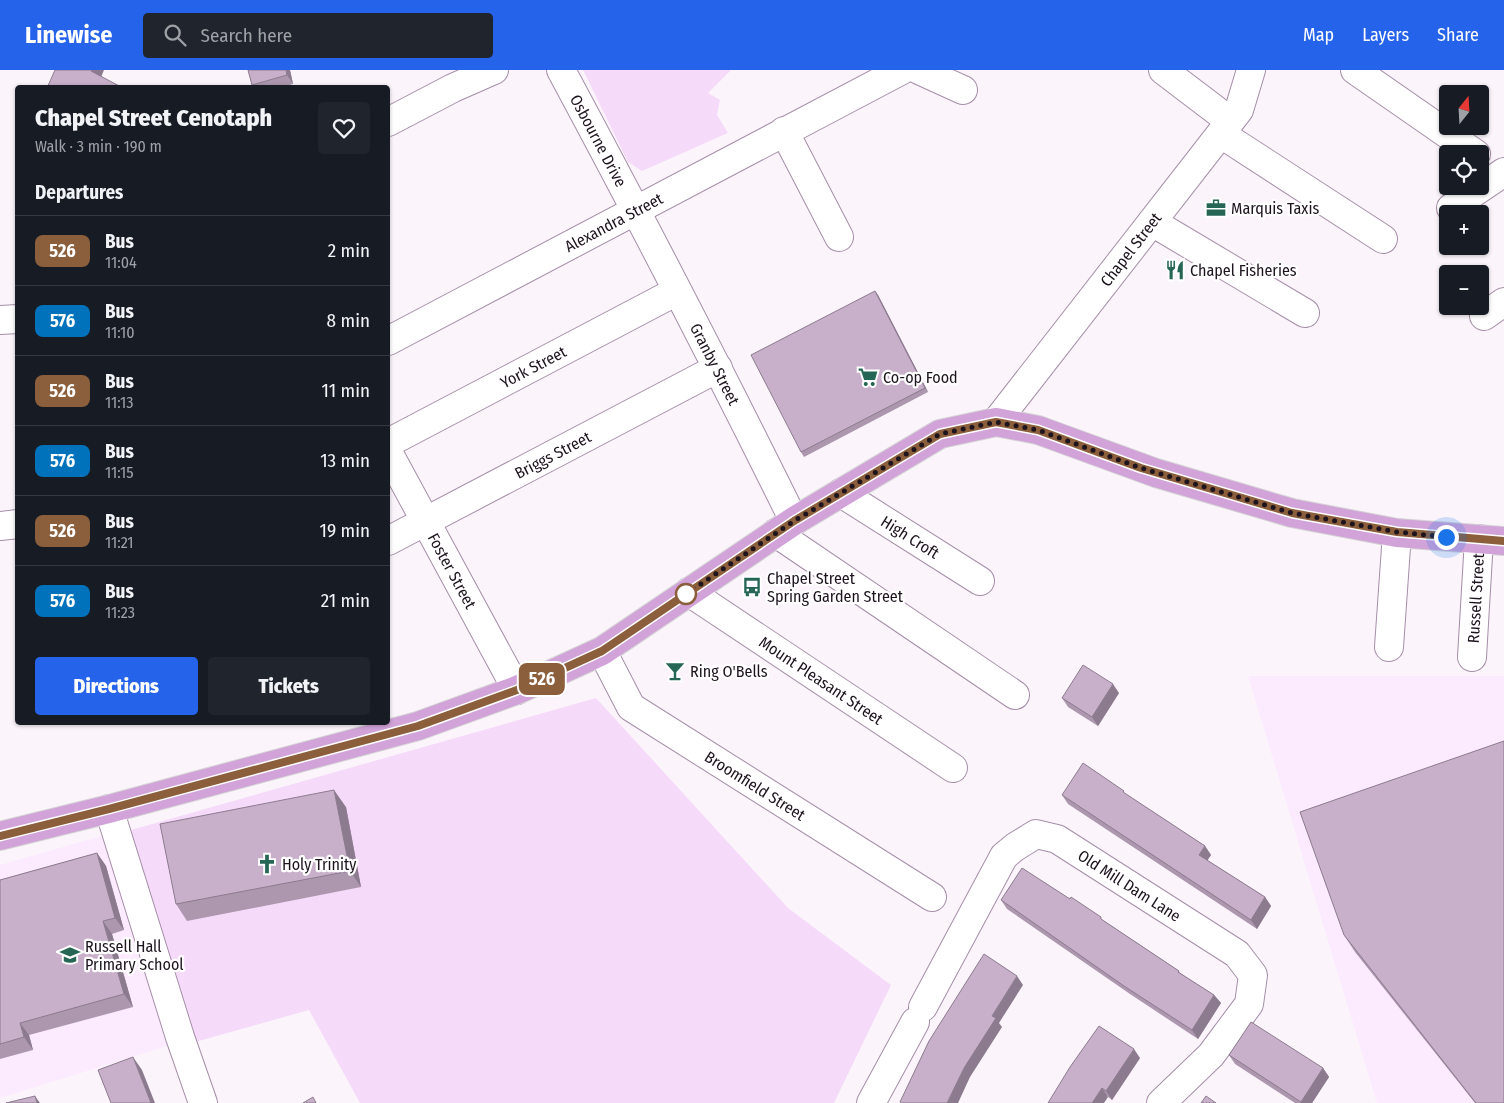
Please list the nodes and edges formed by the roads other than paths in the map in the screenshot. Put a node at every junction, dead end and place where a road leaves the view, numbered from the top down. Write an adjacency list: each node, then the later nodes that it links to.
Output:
1 (494, 70): 8 (street)
2 (561, 70): 17 (street, Osbourne Drive)
3 (902, 70): 12 (street, Alexandra Street)
4 (919, 70): 9 (street)
5 (1164, 70): 11 (street)
6 (1251, 70): 11 (street, Chapel Street)
7 (1370, 74): 13 (street)
8 (447, 79): 10 (street)
9 (963, 90)
10 (390, 121)
11 (1225, 128): 18 (street, Chapel Street); 20 (street)
12 (784, 131): 17 (street, Alexandra Street); 19 (street)
13 (1464, 145)
14 (1489, 162): 15 (street)
15 (1504, 172): 16 (street)
16 (1455, 205)
17 (636, 210): 21 (street, Granby Street); 25 (street, Alexandra Street)
18 (1152, 222): 22 (street); 27 (street, Chapel Street)
19 (839, 237)
20 (1383, 239)
21 (677, 291): 26 (street, Granby Street); 28 (street, York Street)
22 (1305, 313)
23 (15, 319): 24 (street)
24 (0, 320)
25 (390, 340)
26 (718, 368): 31 (street, Briggs Street); 34 (street, Granby Street)
27 (996, 422): 30 (main road); 35 (main road)
28 (390, 442)
29 (390, 456): 31 (street, Foster Street)
30 (841, 493): 34 (main road); 38 (street, High Croft)
31 (425, 522): 36 (street, Briggs Street); 43 (street, Foster Street)
32 (15, 524): 33 (street)
33 (0, 526)
34 (785, 527): 39 (main road); 44 (street)
35 (1397, 532): 37 (main road); 40 (street)
36 (390, 540)
37 (1492, 540): 42 (street, Russell Street)
38 (980, 581)
39 (689, 592): 41 (main road); 45 (street, Mount Pleasant Street)
40 (1389, 647)
41 (602, 651): 43 (main road); 48 (street, Broomfield Street)
42 (1472, 657)
43 (517, 690): 46 (main road)
44 (1015, 695)
45 (953, 768)
46 (109, 809): 47 (main road); 49 (street)
47 (0, 836)
48 (932, 897)
49 (204, 1103)
50 (871, 1103): 51 (street, Old Mill Dam Lane)
51 (1162, 1103)

